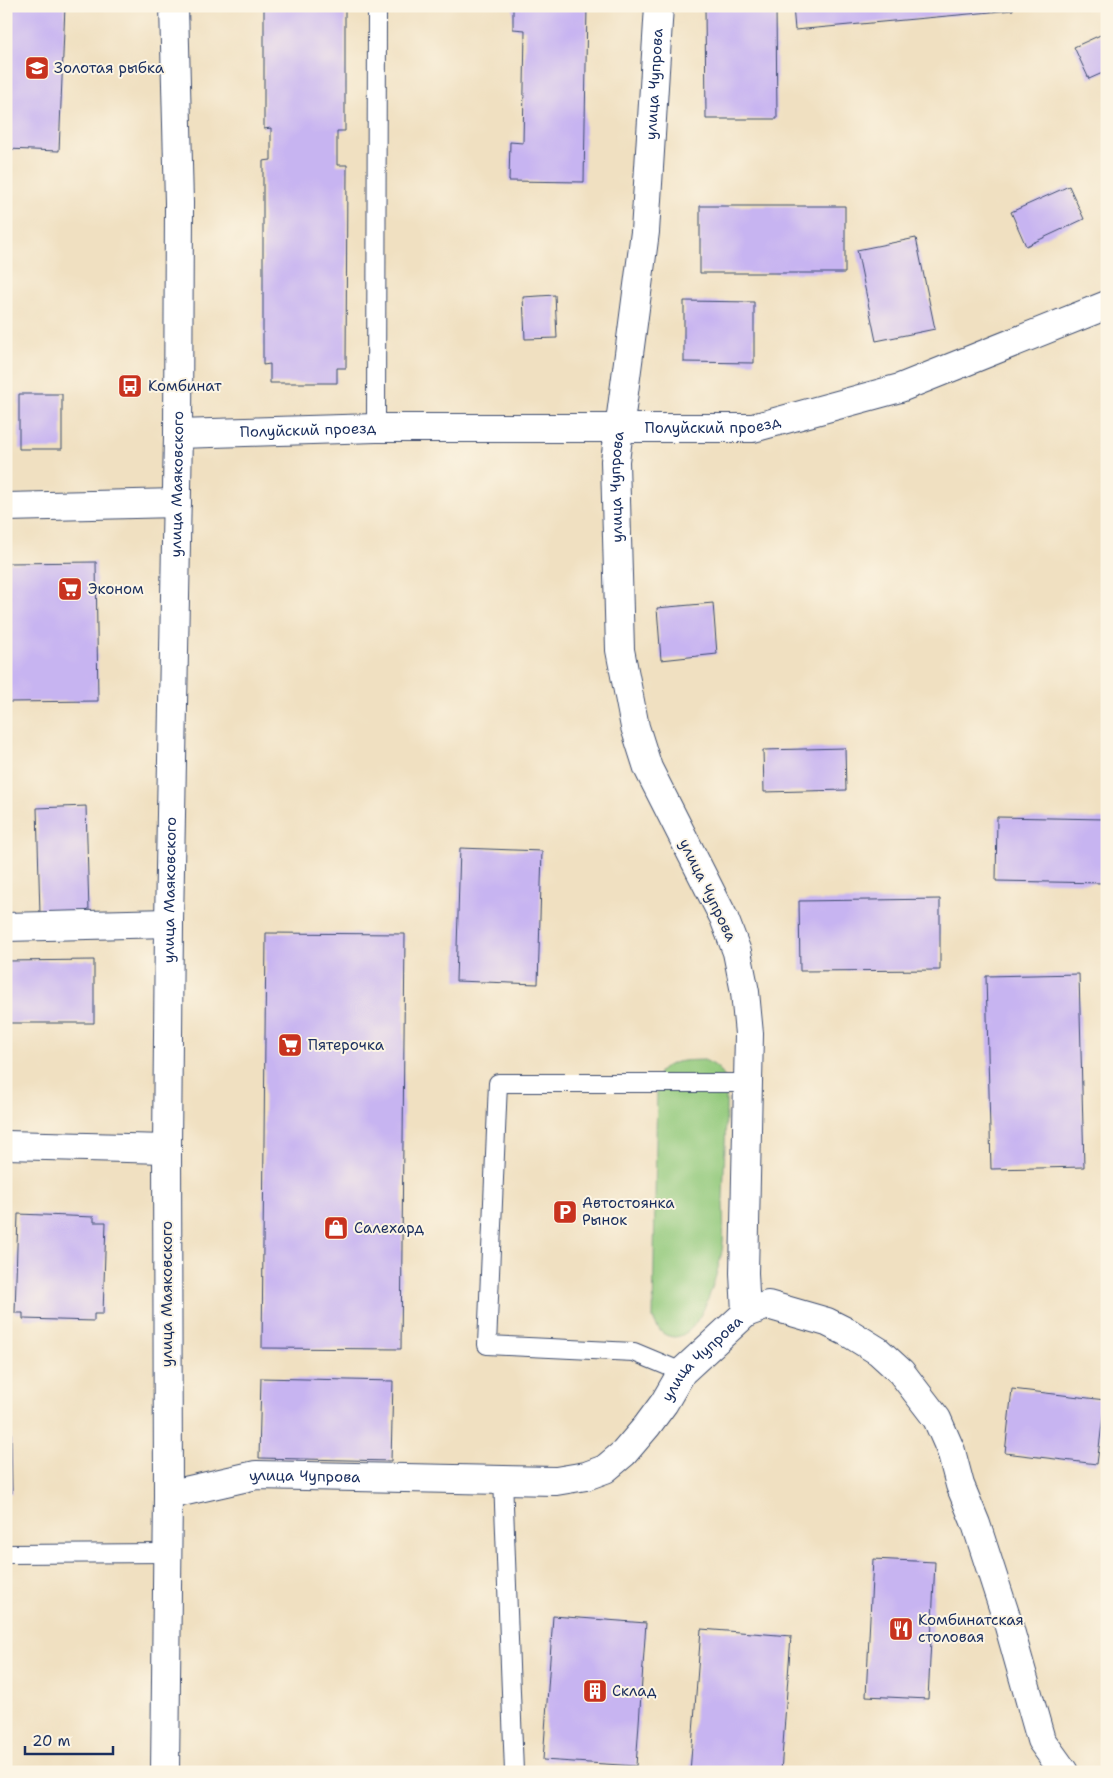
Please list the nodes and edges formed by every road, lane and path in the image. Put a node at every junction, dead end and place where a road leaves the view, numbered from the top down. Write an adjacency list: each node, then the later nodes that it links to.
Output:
1 (174, 6): 7 (street, улица Маяковского)
2 (377, 6): 5 (lane)
3 (659, 6): 6 (street, улица Чупрова)
4 (1107, 305): 6 (street, Полуйский проезд)
5 (376, 428): 6 (street, Полуйский проезд); 7 (street, Полуйский проезд)
6 (620, 429): 12 (street, улица Чупрова)
7 (178, 434): 8 (street, улица Маяковского)
8 (177, 503): 9 (street); 10 (street, улица Маяковского)
9 (6, 507)
10 (169, 923): 11 (street); 14 (street, улица Маяковского)
11 (6, 926)
12 (749, 1083): 15 (street, улица Чупрова); 16 (lane)
13 (6, 1145): 14 (street)
14 (167, 1149): 18 (street, улица Маяковского)
15 (746, 1313): 16 (street, улица Чупрова); 23 (street)
16 (682, 1372): 17 (street, улица Чупрова)
17 (503, 1479): 18 (street, улица Чупрова); 22 (lane)
18 (168, 1495): 19 (street, улица Маяковского)
19 (168, 1553): 20 (lane); 21 (street, улица Маяковского)
20 (6, 1554)
21 (165, 1772)
22 (514, 1772)
23 (1064, 1772)

